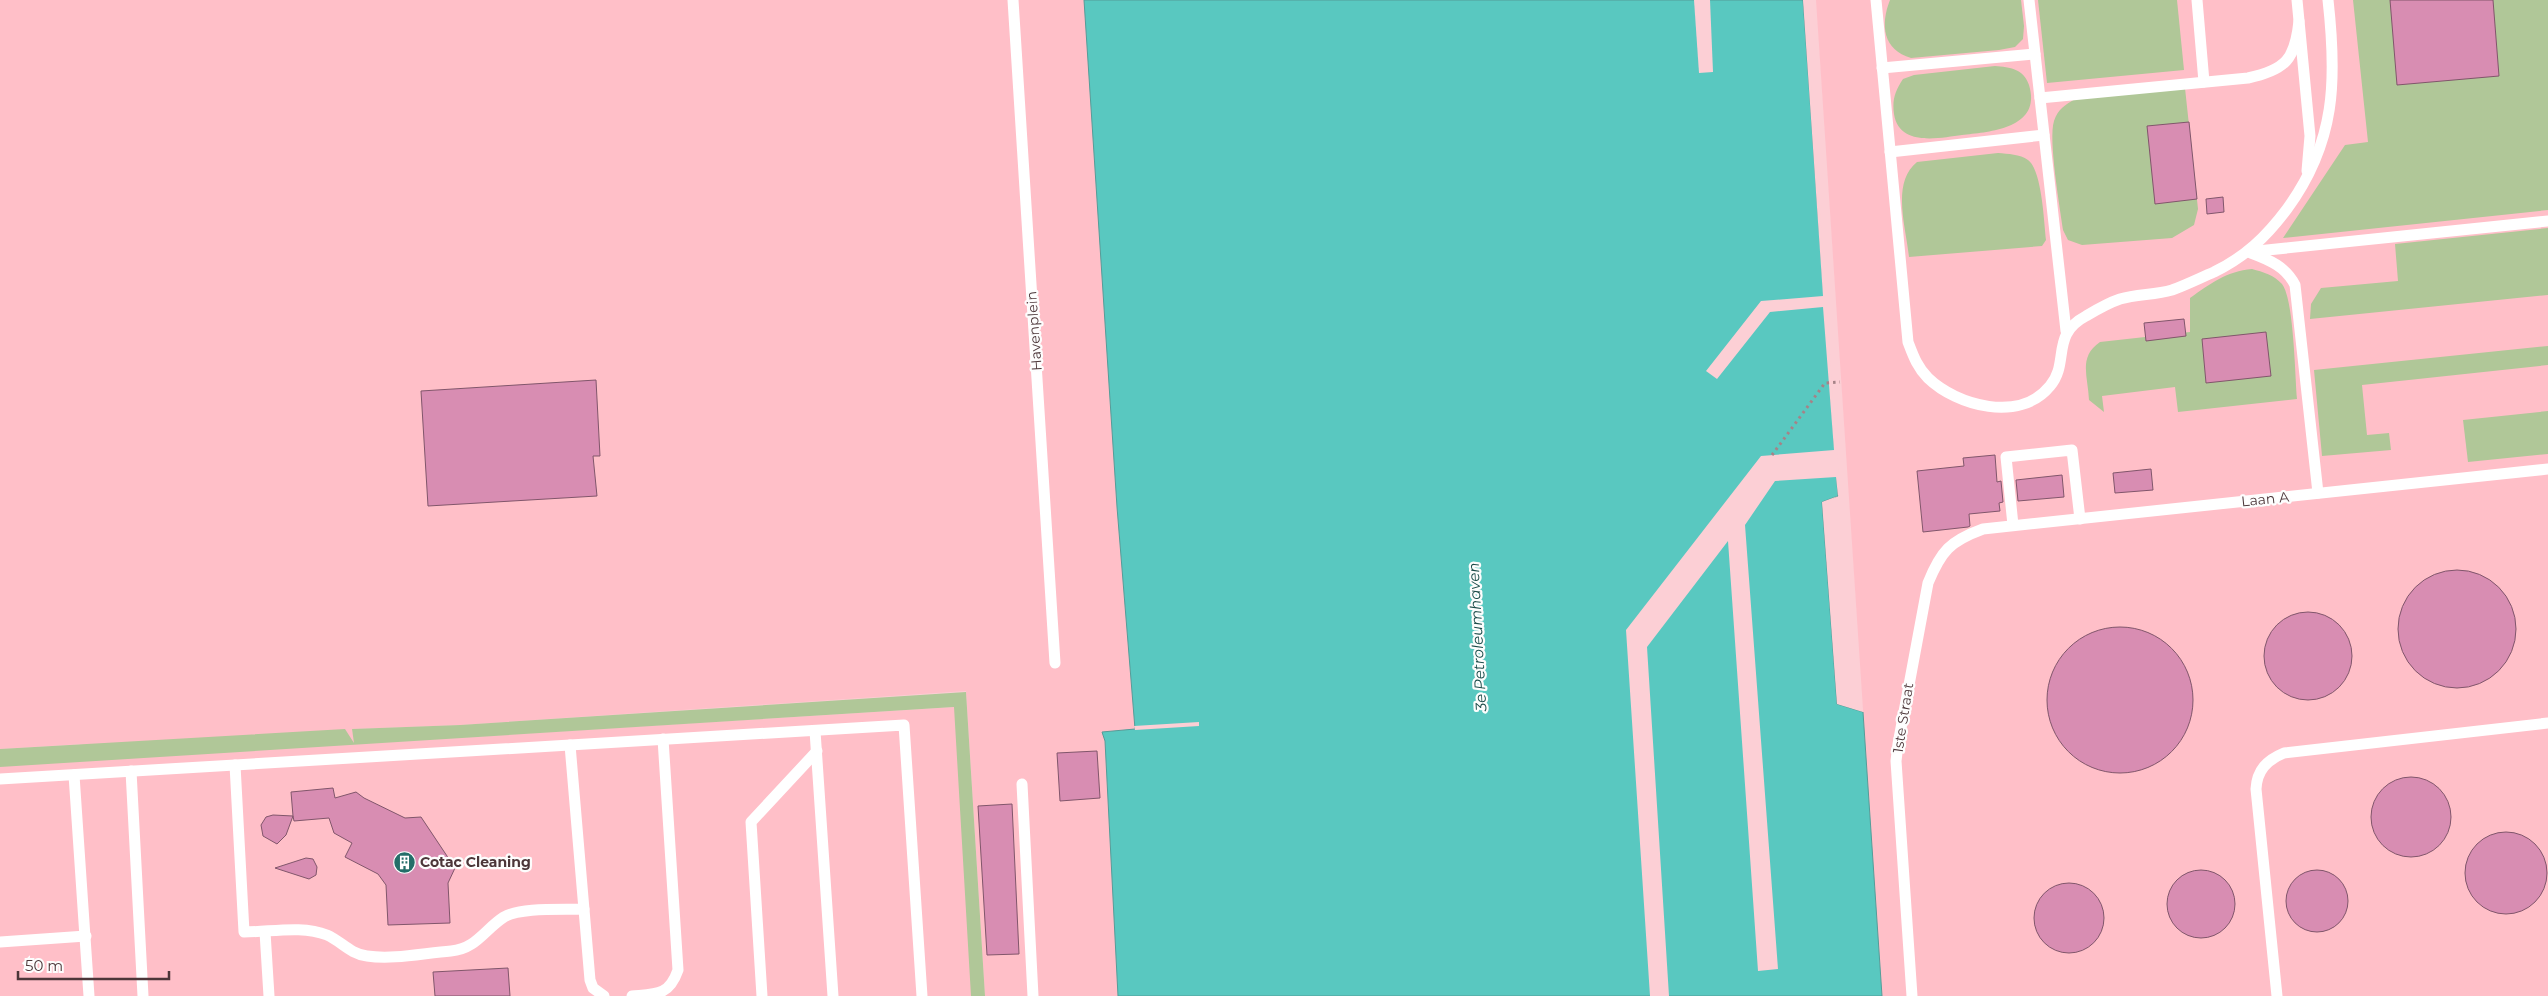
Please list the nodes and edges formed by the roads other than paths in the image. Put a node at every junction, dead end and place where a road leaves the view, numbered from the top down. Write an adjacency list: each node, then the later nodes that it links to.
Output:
1 (1013, 0): 23 (lane, Havenplein)
2 (1876, 0): 9 (lane)
3 (2029, 0): 8 (lane)
4 (2196, 0): 10 (lane)
5 (2297, 0): 7 (lane)
6 (2328, 0): 14 (lane)
7 (2299, 21): 10 (lane); 14 (lane)
8 (2035, 54): 9 (lane); 11 (lane)
9 (1882, 68): 13 (lane)
10 (2204, 82): 11 (lane)
11 (2040, 98): 12 (lane)
12 (2044, 135): 13 (lane); 17 (lane)
13 (1890, 152): 17 (lane)
14 (2306, 182): 16 (lane)
15 (2546, 222): 16 (lane)
16 (2248, 252): 17 (lane); 19 (lane)
17 (2066, 331)
18 (2548, 469): 19 (lane, Laan A)
19 (2318, 493): 20 (lane, Laan A)
20 (2080, 519): 21 (lane, Laan A); 21 (lane)
21 (2014, 526): 22 (lane, Laan A)
22 (1983, 529): 47 (lane, 1ste Straat)
23 (1056, 663)
24 (2548, 723): 48 (lane)
25 (815, 731): 26 (lane); 28 (lane); 45 (lane)
26 (663, 740): 27 (lane); 42 (lane)
27 (570, 745): 29 (lane); 34 (lane)
28 (817, 751): 43 (lane); 44 (lane)
29 (235, 765): 30 (lane); 35 (lane)
30 (131, 771): 31 (lane); 39 (lane)
31 (74, 775): 32 (lane); 36 (lane)
32 (0, 780)
33 (1022, 784): 46 (lane)
34 (584, 909): 35 (lane); 41 (lane)
35 (265, 932): 40 (lane)
36 (86, 936): 37 (lane); 38 (lane)
37 (0, 942)
38 (89, 996)
39 (143, 996)
40 (269, 996)
41 (604, 996)
42 (632, 996)
43 (762, 996)
44 (833, 996)
45 (922, 996)
46 (1033, 996)
47 (1912, 996)
48 (2277, 996)

